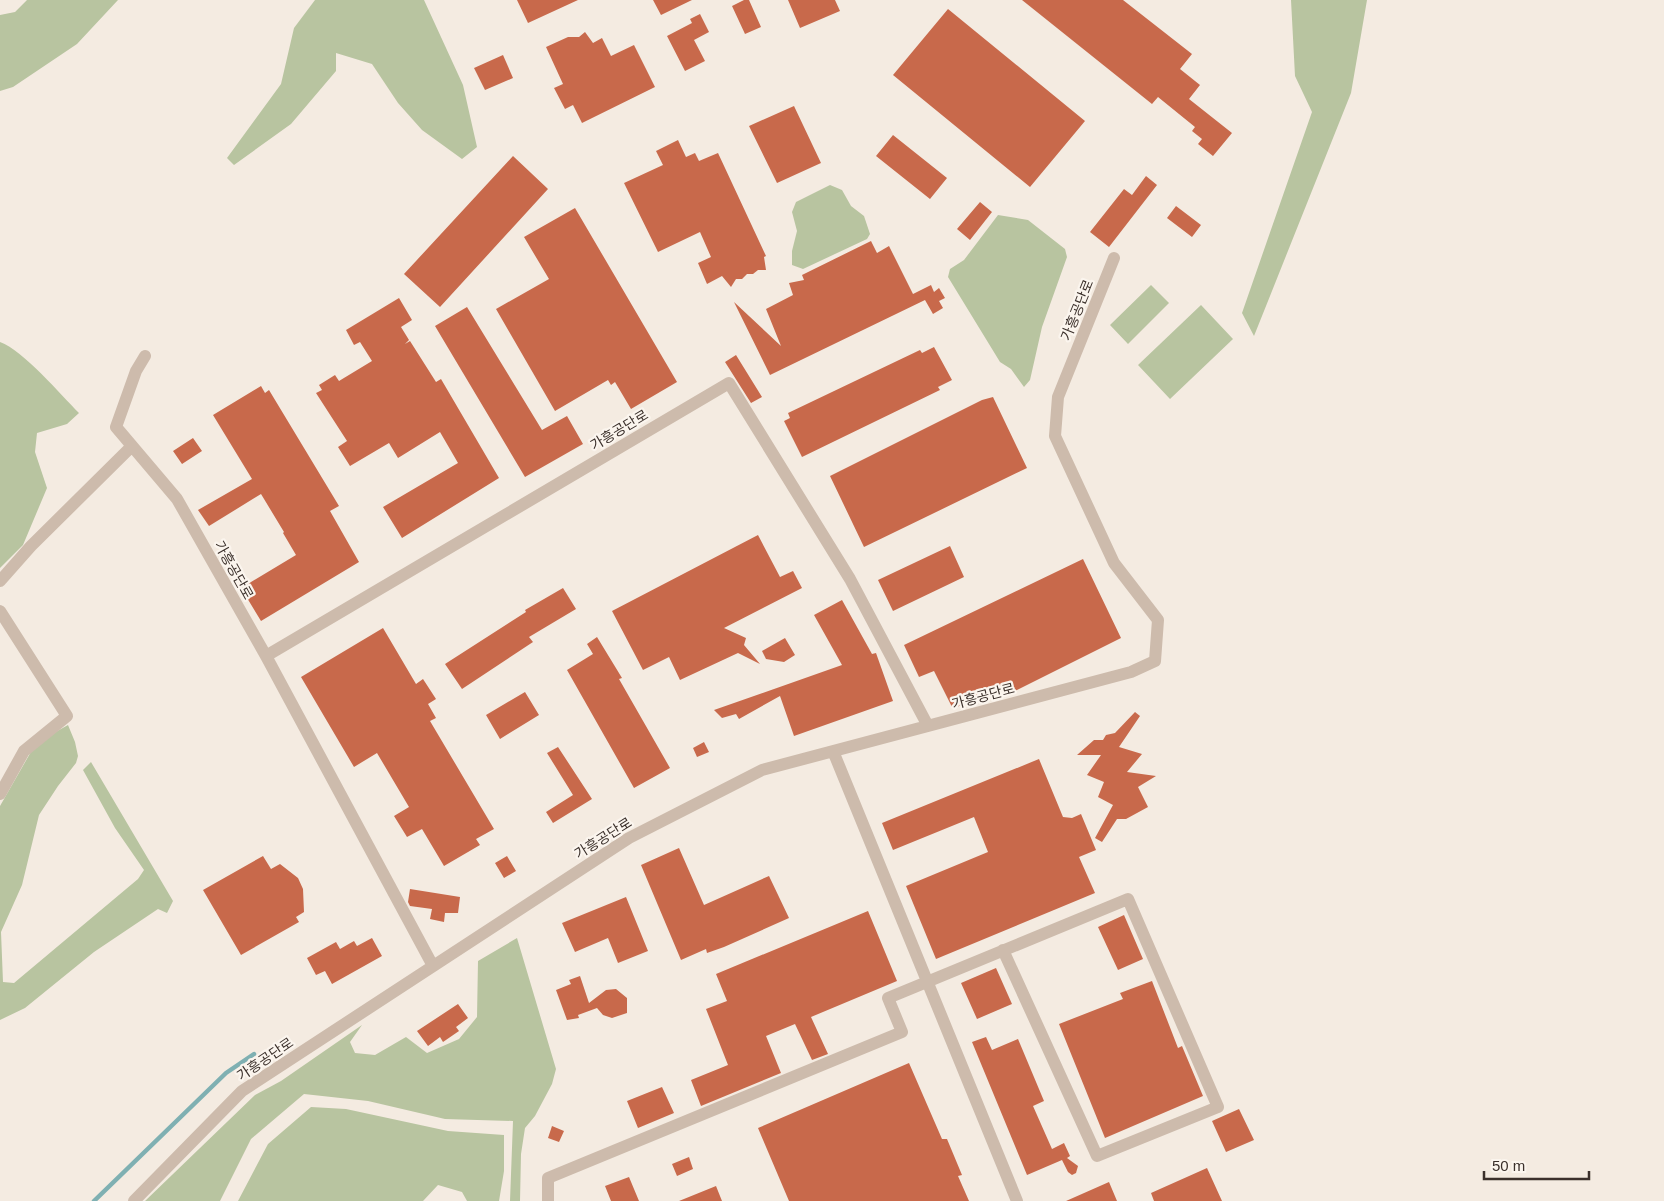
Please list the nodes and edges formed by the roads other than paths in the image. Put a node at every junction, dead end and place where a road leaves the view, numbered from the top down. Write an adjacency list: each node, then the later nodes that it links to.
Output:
1 (1114, 258): 7 (street, 가흥공단로)
2 (146, 356): 3 (street, 가흥공단로)
3 (132, 446): 4 (street); 6 (street, 가흥공단로)
4 (0, 581)
5 (0, 611): 9 (street)
6 (266, 656): 7 (street, 가흥공단로); 11 (street, 가흥공단로)
7 (928, 726): 8 (street, 가흥공단로)
8 (834, 751): 11 (street, 가흥공단로); 12 (street)
9 (0, 794)
10 (1003, 950): 10 (street); 12 (street)
11 (433, 966): 13 (street, 가흥공단로)
12 (928, 982): 14 (street); 15 (street)
13 (134, 1201)
14 (548, 1201)
15 (1017, 1201)

